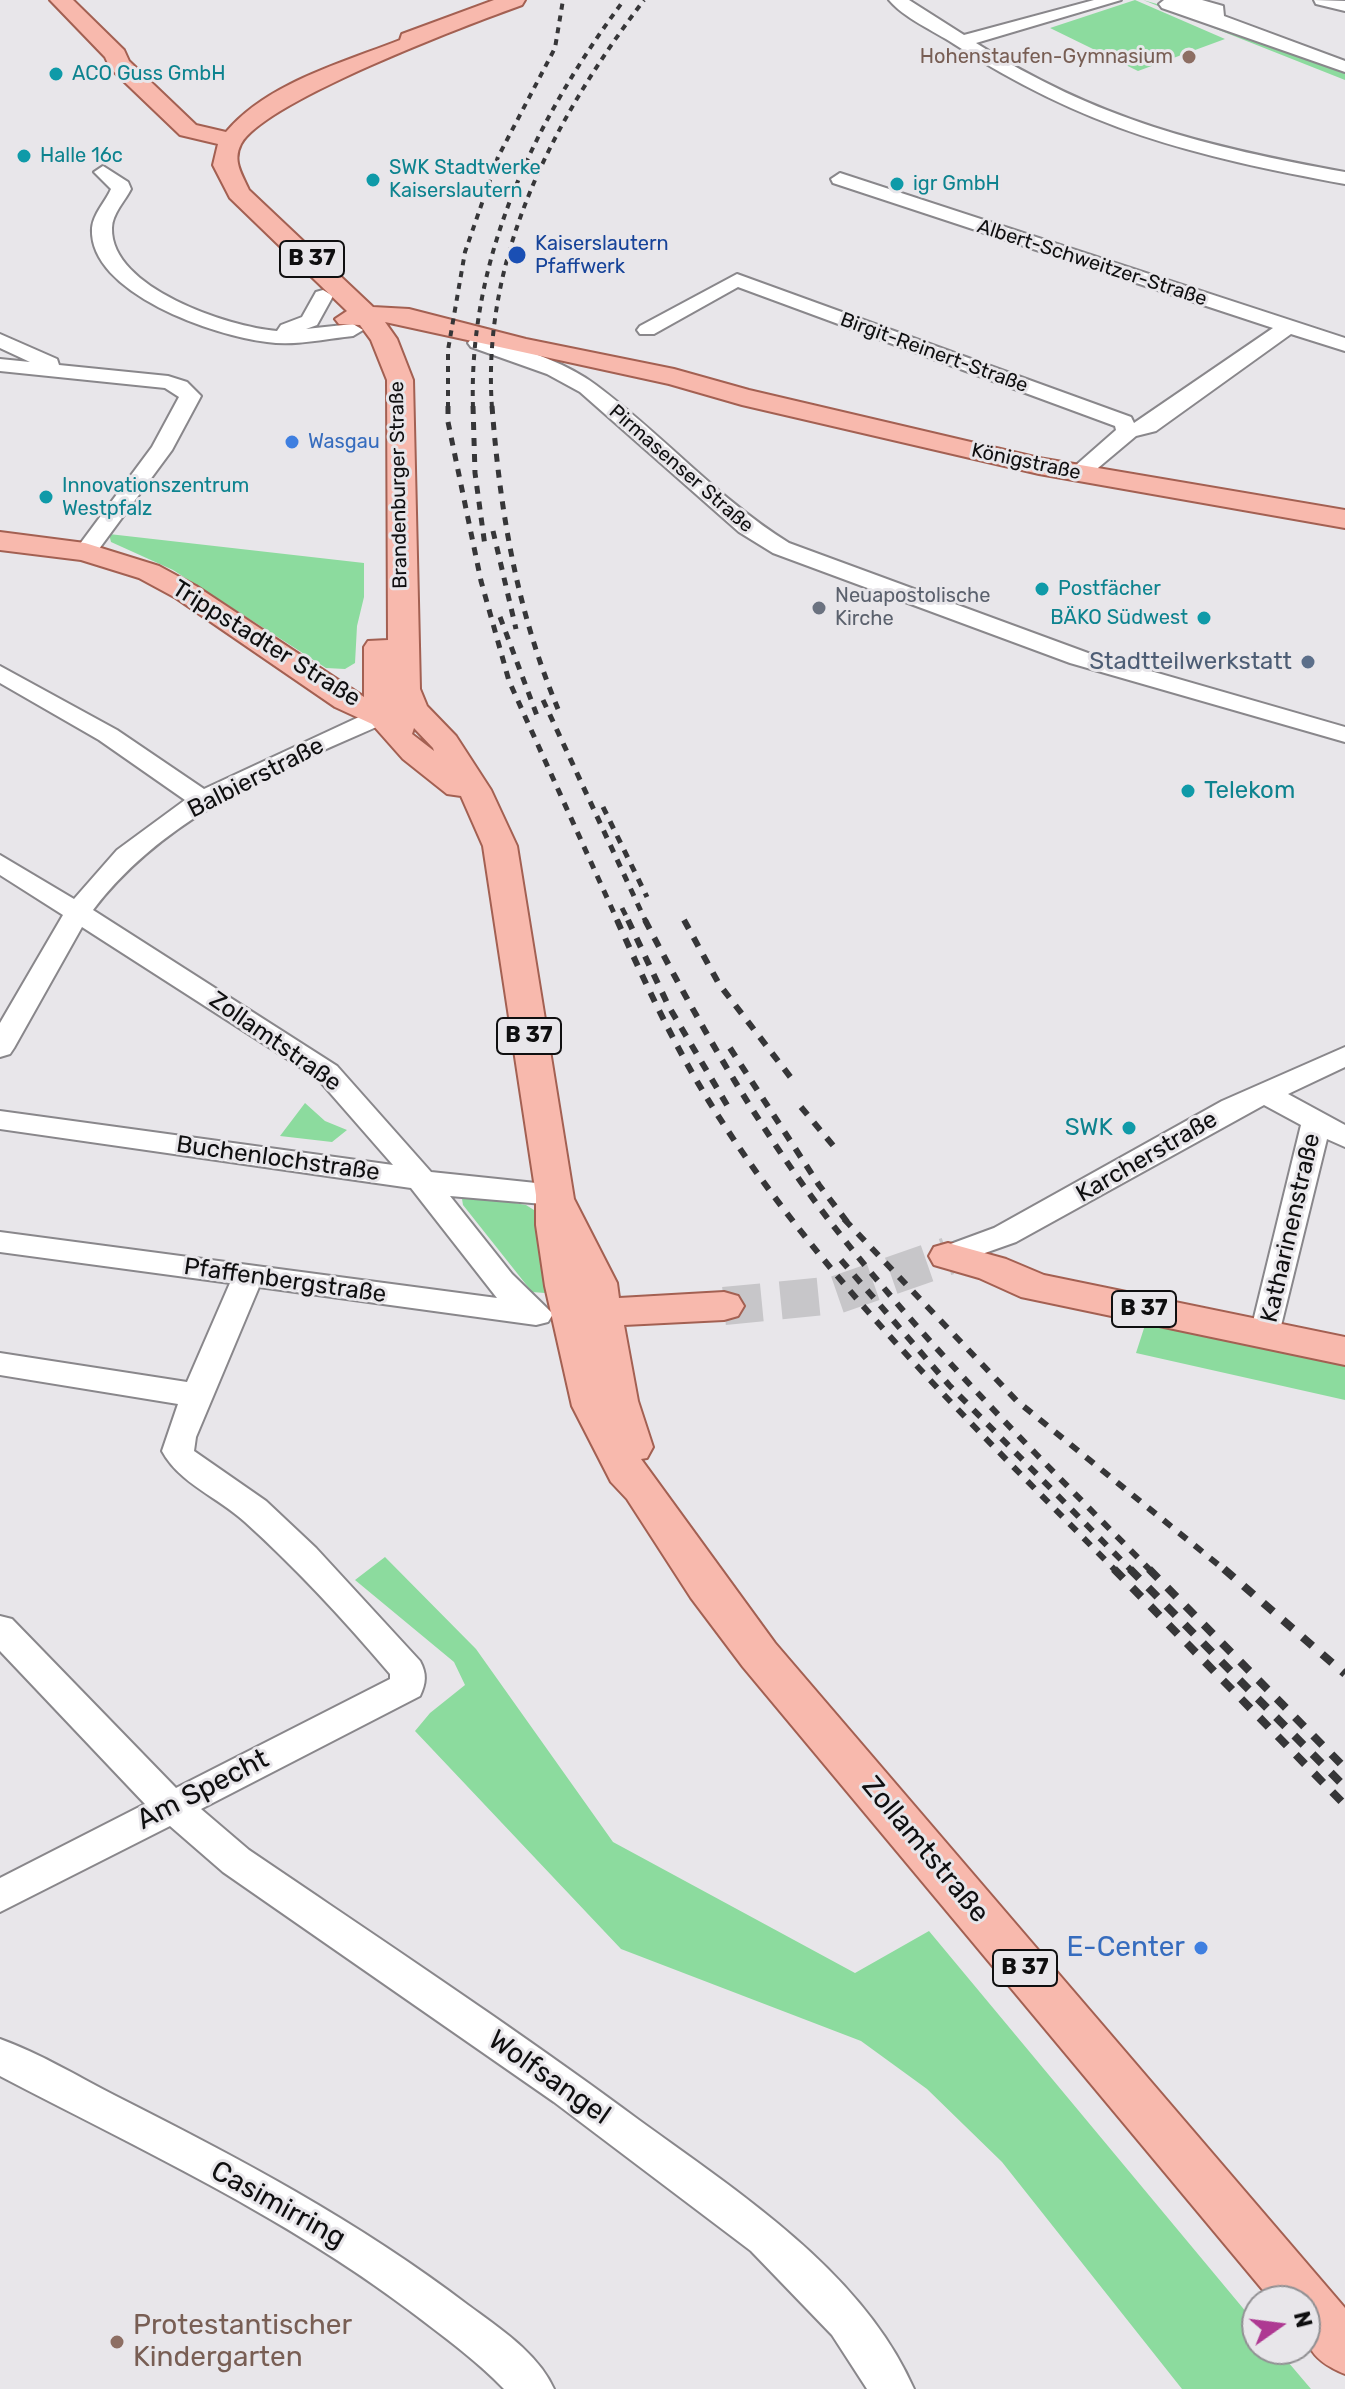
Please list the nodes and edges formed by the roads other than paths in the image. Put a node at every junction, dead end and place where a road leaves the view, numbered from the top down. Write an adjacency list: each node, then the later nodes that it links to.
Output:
1 (61, 0): 12 (main road)
2 (514, 0): 9 (main road)
3 (897, 0): 10 (street)
4 (1113, 0): 7 (street)
5 (1322, 0): 6 (street)
6 (1345, 2)
7 (1086, 3): 10 (street)
8 (1215, 18): 11 (street)
9 (433, 33): 13 (main road); 13 (main road)
10 (963, 41): 15 (street)
11 (1345, 67)
12 (178, 114): 13 (main road); 13 (main road)
13 (220, 135): 17 (main road, Brandenburger Straße / B 37); 18 (main road, Brandenburger Straße / B 37)
14 (103, 172): 21 (street)
15 (1345, 178)
16 (840, 179): 19 (street, Albert-Schweitzer-Straße)
17 (323, 296): 18 (main road, Brandenburger Straße / B 37); 20 (street)
18 (360, 322): 20 (street); 21 (street); 23 (main road, Königstraße); 28 (main road, Königstraße); 29 (main road, Brandenburger Straße / B 37); 35 (main road, Brandenburger Straße / B 37)
19 (1288, 327): 25 (street, Albert-Schweitzer-Straße); 30 (street)
20 (288, 329): 21 (street)
21 (244, 330)
22 (647, 330): 30 (street, Birgit-Reinert-Straße)
23 (435, 332): 28 (main road, Königstraße); 29 (main road)
24 (0, 340): 27 (street)
25 (1345, 345)
26 (0, 365): 27 (street)
27 (66, 372): 34 (street)
28 (593, 372): 31 (main road, Königstraße); 40 (street, Pirmasenser Straße)
29 (400, 380): 38 (main road, Brandenburger Straße / B 37)
30 (1128, 431): 31 (street)
31 (1078, 473): 32 (main road, Königstraße)
32 (1345, 519)
33 (0, 541): 34 (main road, Trippstadter Straße)
34 (85, 552): 37 (main road, Trippstadter Straße)
35 (379, 616): 37 (main road); 39 (main road, Brandenburger Straße / B 37)
36 (0, 673): 42 (street)
37 (316, 679): 39 (main road, Trippstadter Straße)
38 (404, 689): 39 (main road); 41 (main road, Brandenburger Straße / B 37)
39 (383, 715): 41 (main road, B 37); 42 (street, Balbierstraße); 43 (main road, Trippstadter Straße / B 37)
40 (1345, 735)
41 (463, 772): 43 (main road, Trippstadter Straße / B 37)
42 (204, 801): 45 (street, Balbierstraße)
43 (488, 822): 53 (main road, Trippstadter Straße / B 37)
44 (0, 863): 45 (street, Zollamtstraße)
45 (78, 912): 46 (street, Balbierstraße); 52 (street, Zollamtstraße)
46 (0, 1048)
47 (1345, 1056): 48 (street, Karcherstraße)
48 (1266, 1094): 50 (street); 55 (street, Karcherstraße)
49 (0, 1120): 52 (street, Buchenlochstraße)
50 (1316, 1122): 51 (street); 61 (street, Katharinenstraße)
51 (1345, 1137)
52 (420, 1179): 53 (street, Buchenlochstraße); 57 (street, Zollamtstraße)
53 (555, 1195): 60 (main road, Trippstadter Straße / B 37)
54 (0, 1242): 56 (street, Pfaffenbergstraße)
55 (948, 1256): 61 (main road, B 37)
56 (248, 1277): 58 (street, Pfaffenbergstraße); 64 (street)
57 (501, 1282): 58 (street); 60 (street, Zollamtstraße)
58 (466, 1305): 60 (street, Pfaffenbergstraße)
59 (724, 1306): 60 (main road)
60 (570, 1313): 69 (main road, Zollamtstraße / B 37)
61 (1266, 1334): 62 (main road, B 37)
62 (1345, 1351)
63 (0, 1364): 64 (street)
64 (197, 1395): 66 (street, Am Specht)
65 (0, 1629): 66 (street, Wolfsangel)
66 (170, 1806): 67 (street, Am Specht); 71 (street, Wolfsangel)
67 (0, 1896)
68 (0, 2056): 70 (street, Casimirring)
69 (1345, 2348)
70 (532, 2389)
71 (892, 2389)

